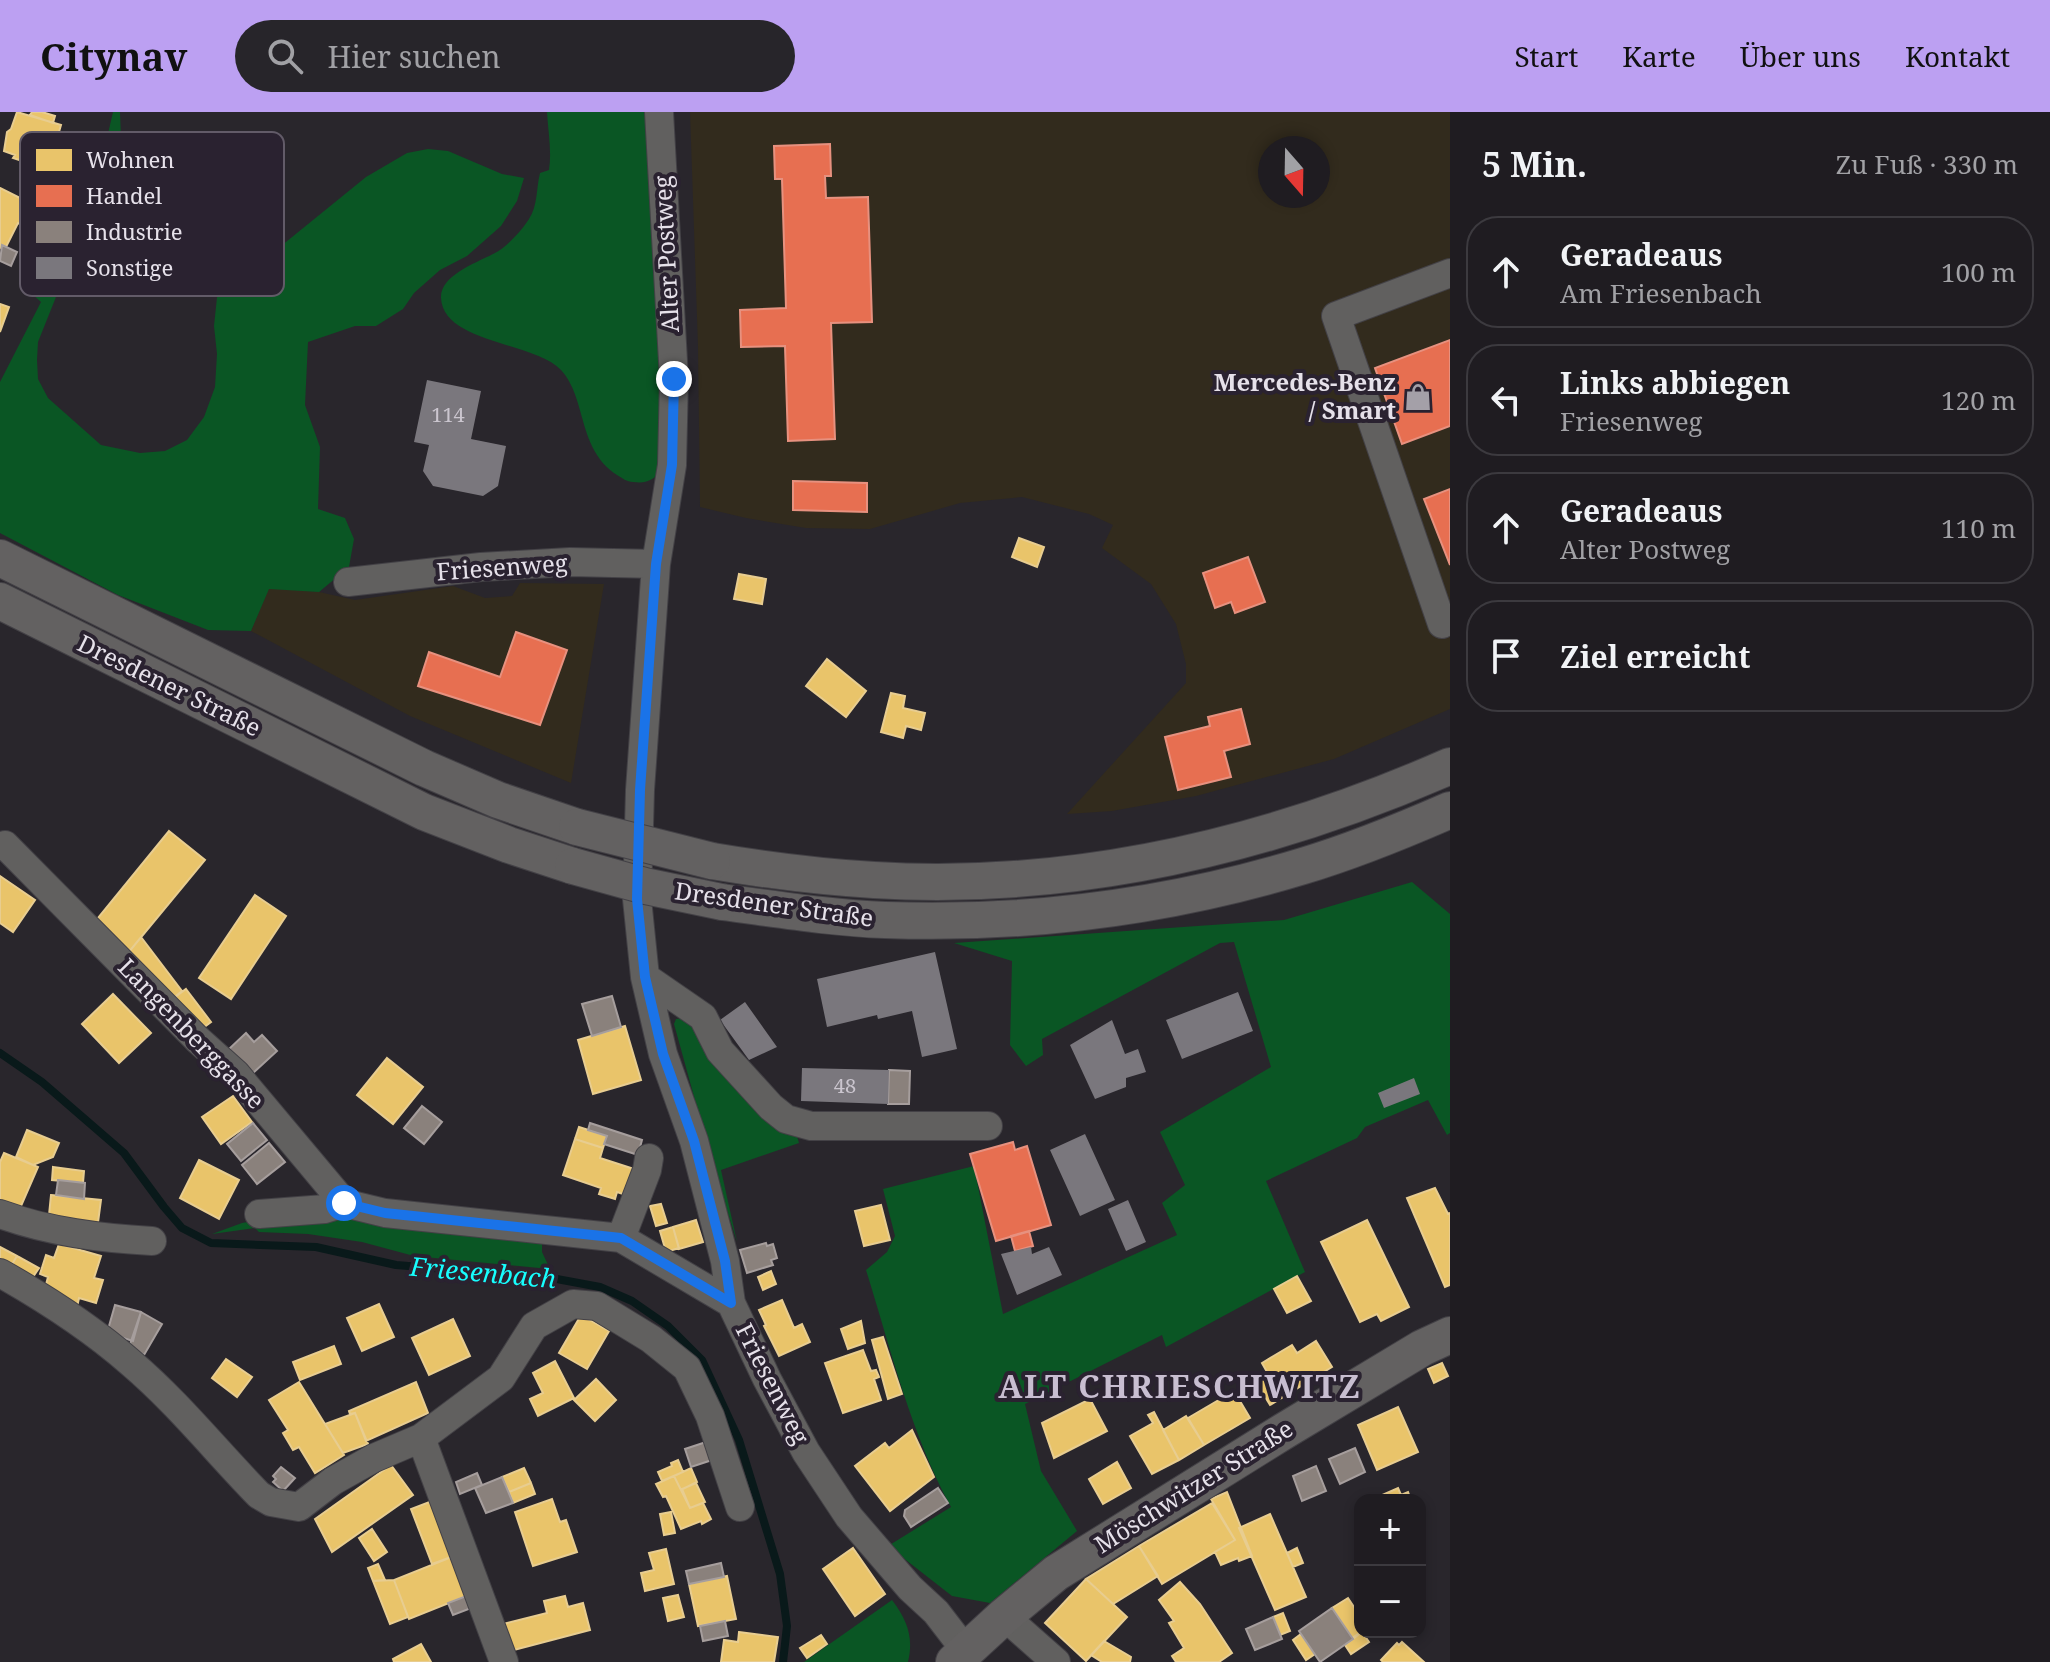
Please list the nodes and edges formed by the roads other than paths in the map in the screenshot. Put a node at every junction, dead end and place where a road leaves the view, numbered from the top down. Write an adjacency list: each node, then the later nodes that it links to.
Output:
1 (659, 112): 4 (street, Alter Postweg)
2 (1450, 273): 7 (street)
3 (0, 558): 8 (main road, bridge)
4 (656, 564): 5 (street, Friesenweg); 10 (street, Alter Postweg)
5 (348, 582)
6 (0, 601): 9 (main road, Dresdener Straße, bridge)
7 (1450, 620)
8 (1450, 766)
9 (1450, 810)
10 (638, 826): 12 (street, Friesenweg)
11 (5, 845): 15 (street, Langenberggasse)
12 (645, 977): 13 (street); 21 (street, Friesenweg)
13 (988, 1126)
14 (649, 1158): 18 (street)
15 (344, 1203): 17 (street); 18 (street)
16 (0, 1214): 19 (street)
17 (259, 1214)
18 (621, 1238): 21 (street)
19 (152, 1241)
20 (0, 1273): 23 (street)
21 (731, 1303): 26 (street, Friesenweg)
22 (1450, 1335): 25 (main road, Möschwitzer Straße)
23 (421, 1438): 24 (street); 27 (street)
24 (740, 1507)
25 (1004, 1616): 26 (main road, Möschwitzer Straße); 28 (street)
26 (960, 1656)
27 (504, 1662)
28 (1056, 1662)

